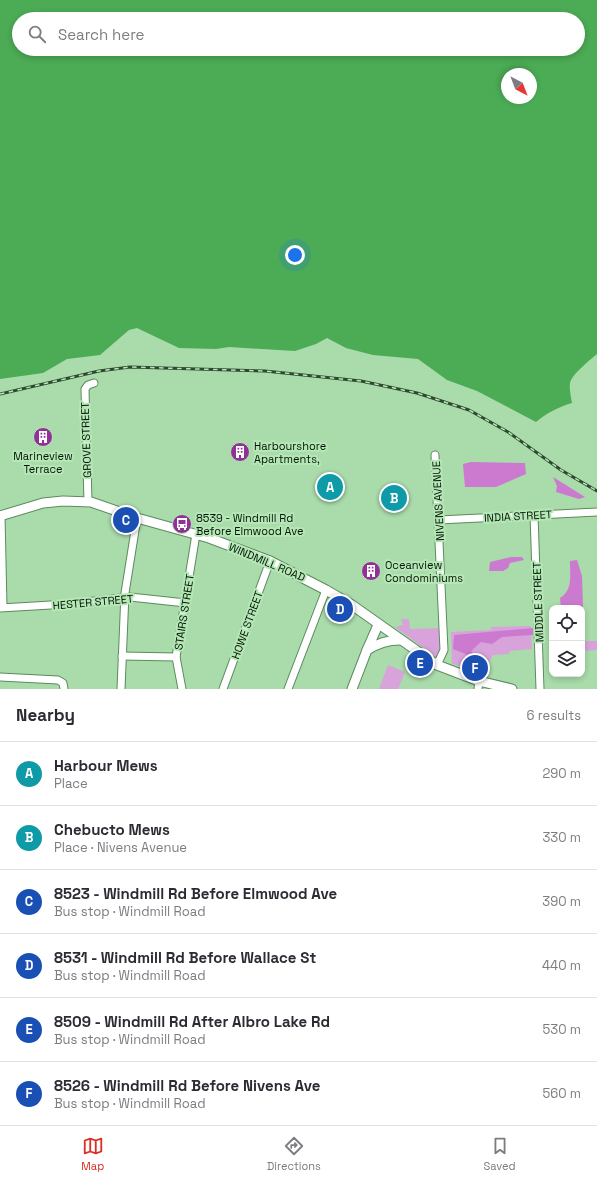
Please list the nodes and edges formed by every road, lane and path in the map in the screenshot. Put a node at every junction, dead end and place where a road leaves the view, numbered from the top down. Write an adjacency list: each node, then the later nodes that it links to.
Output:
1 (94, 383): 3 (street, GROVE STREET)
2 (435, 455): 8 (street, NIVENS AVENUE)
3 (88, 502): 5 (main road, WINDMILL ROAD); 7 (main road, WINDMILL ROAD)
4 (597, 512): 6 (street, INDIA STREET)
5 (0, 515): 14 (street)
6 (534, 515): 8 (street, INDIA STREET); 30 (street, MIDDLE STREET)
7 (137, 518): 9 (main road, WINDMILL ROAD); 12 (street)
8 (439, 520): 20 (street, NIVENS AVENUE)
9 (196, 534): 10 (main road, WINDMILL ROAD); 13 (street, STAIRS STREET)
10 (270, 561): 11 (main road, WINDMILL ROAD); 26 (street, HOWE STREET)
11 (326, 590): 15 (main road, WINDMILL ROAD); 27 (street)
12 (124, 597): 13 (street, HESTER STREET); 14 (street, HESTER STREET); 18 (street)
13 (186, 603): 19 (street, STAIRS STREET)
14 (1, 607)
15 (378, 625): 16 (main road, WINDMILL ROAD); 17 (main road)
16 (400, 640): 17 (main road); 20 (main road, WINDMILL ROAD)
17 (367, 650): 28 (main road)
18 (122, 656): 19 (street); 24 (street)
19 (176, 657): 25 (street, STAIRS STREET)
20 (437, 665): 22 (main road, WINDMILL ROAD)
21 (0, 677): 23 (street)
22 (478, 685): 29 (main road, WINDMILL ROAD)
23 (64, 689)
24 (121, 689)
25 (182, 689)
26 (223, 689)
27 (288, 689)
28 (352, 689)
29 (512, 689)
30 (540, 689)

